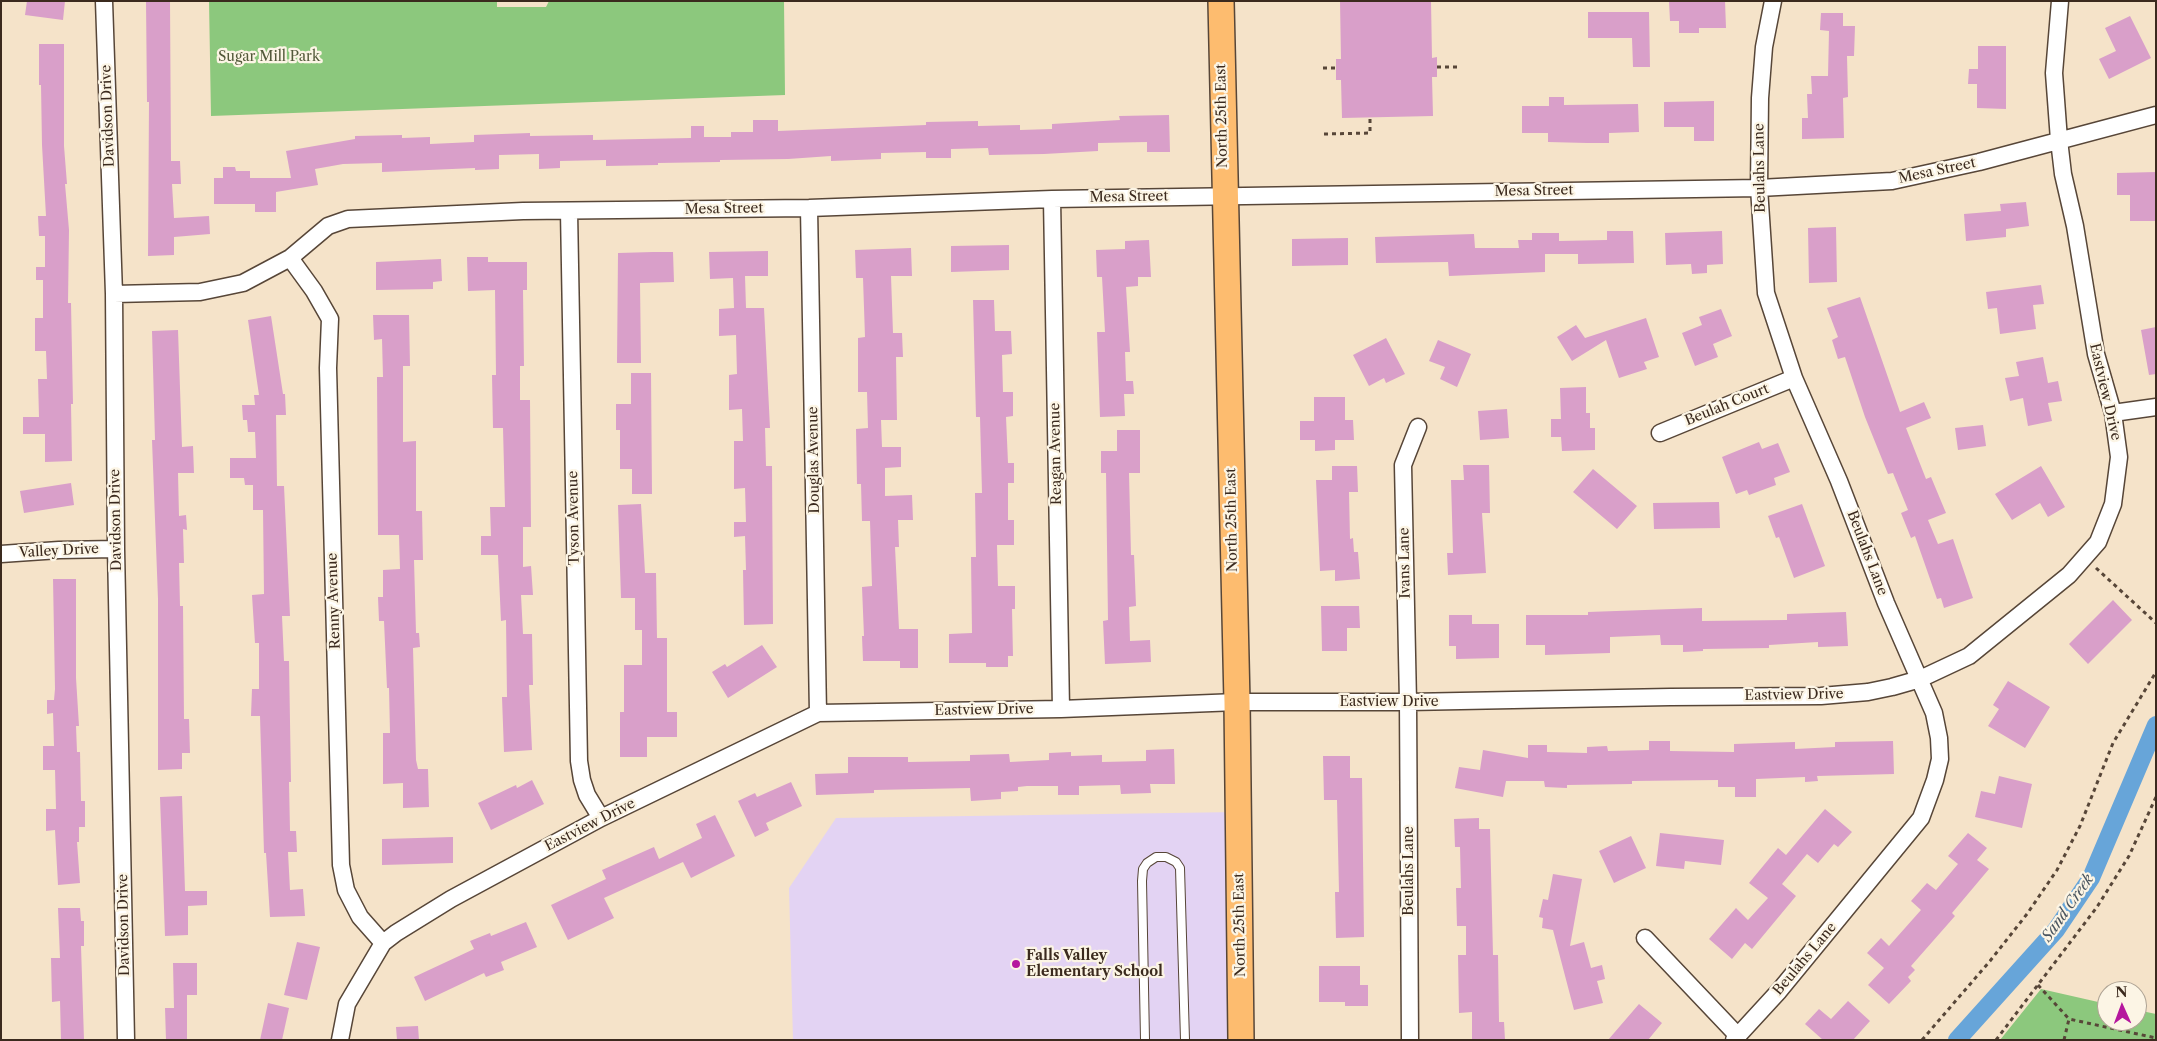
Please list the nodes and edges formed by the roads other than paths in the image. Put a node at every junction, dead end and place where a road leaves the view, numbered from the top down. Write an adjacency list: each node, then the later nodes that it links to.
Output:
1 (104, 1): 13 (street, Davidson Drive)
2 (1220, 1): 8 (main road, North 25th East)
3 (1773, 1): 7 (street, Beulahs Lane)
4 (2060, 1): 6 (street, Eastview Drive)
5 (2156, 115): 6 (street, Mesa Street)
6 (2059, 140): 7 (street, Mesa Street); 16 (street, Eastview Drive)
7 (1760, 188): 8 (street, Mesa Street); 14 (street, Beulahs Lane)
8 (1224, 195): 9 (street, Mesa Street); 22 (main road, North 25th East)
9 (1052, 199): 10 (street, Mesa Street); 24 (street, Reagan Avenue)
10 (809, 208): 11 (street, Mesa Street); 25 (street, Douglas Avenue)
11 (569, 211): 12 (street, Mesa Street); 26 (street, Tyson Avenue)
12 (290, 258): 13 (street, Mesa Street); 28 (street, Renny Avenue)
13 (114, 294): 19 (street, Davidson Drive)
14 (1794, 378): 18 (street, Beulah Court); 21 (street, Beulahs Lane)
15 (2156, 407): 16 (street)
16 (2113, 413): 21 (street, Eastview Drive)
17 (1418, 427): 23 (street, Ivans Lane)
18 (1660, 433)
19 (116, 549): 20 (street, Valley Drive); 30 (street, Davidson Drive)
20 (1, 554)
21 (1920, 679): 23 (street, Eastview Drive); 29 (street, Beulahs Lane)
22 (1237, 702): 23 (street, Eastview Drive); 24 (street, Eastview Drive); 34 (main road, North 25th East)
23 (1408, 702): 35 (street, Beulahs Lane)
24 (1061, 709): 25 (street, Eastview Drive)
25 (818, 713): 26 (street, Eastview Drive)
26 (602, 818): 28 (street, Eastview Drive)
27 (1645, 938): 29 (street)
28 (383, 943): 31 (street, Eastview Drive)
29 (1736, 1038)
30 (126, 1040)
31 (340, 1040)
32 (1145, 1040): 33 (lane)
33 (1185, 1040)
34 (1241, 1040)
35 (1410, 1040)

